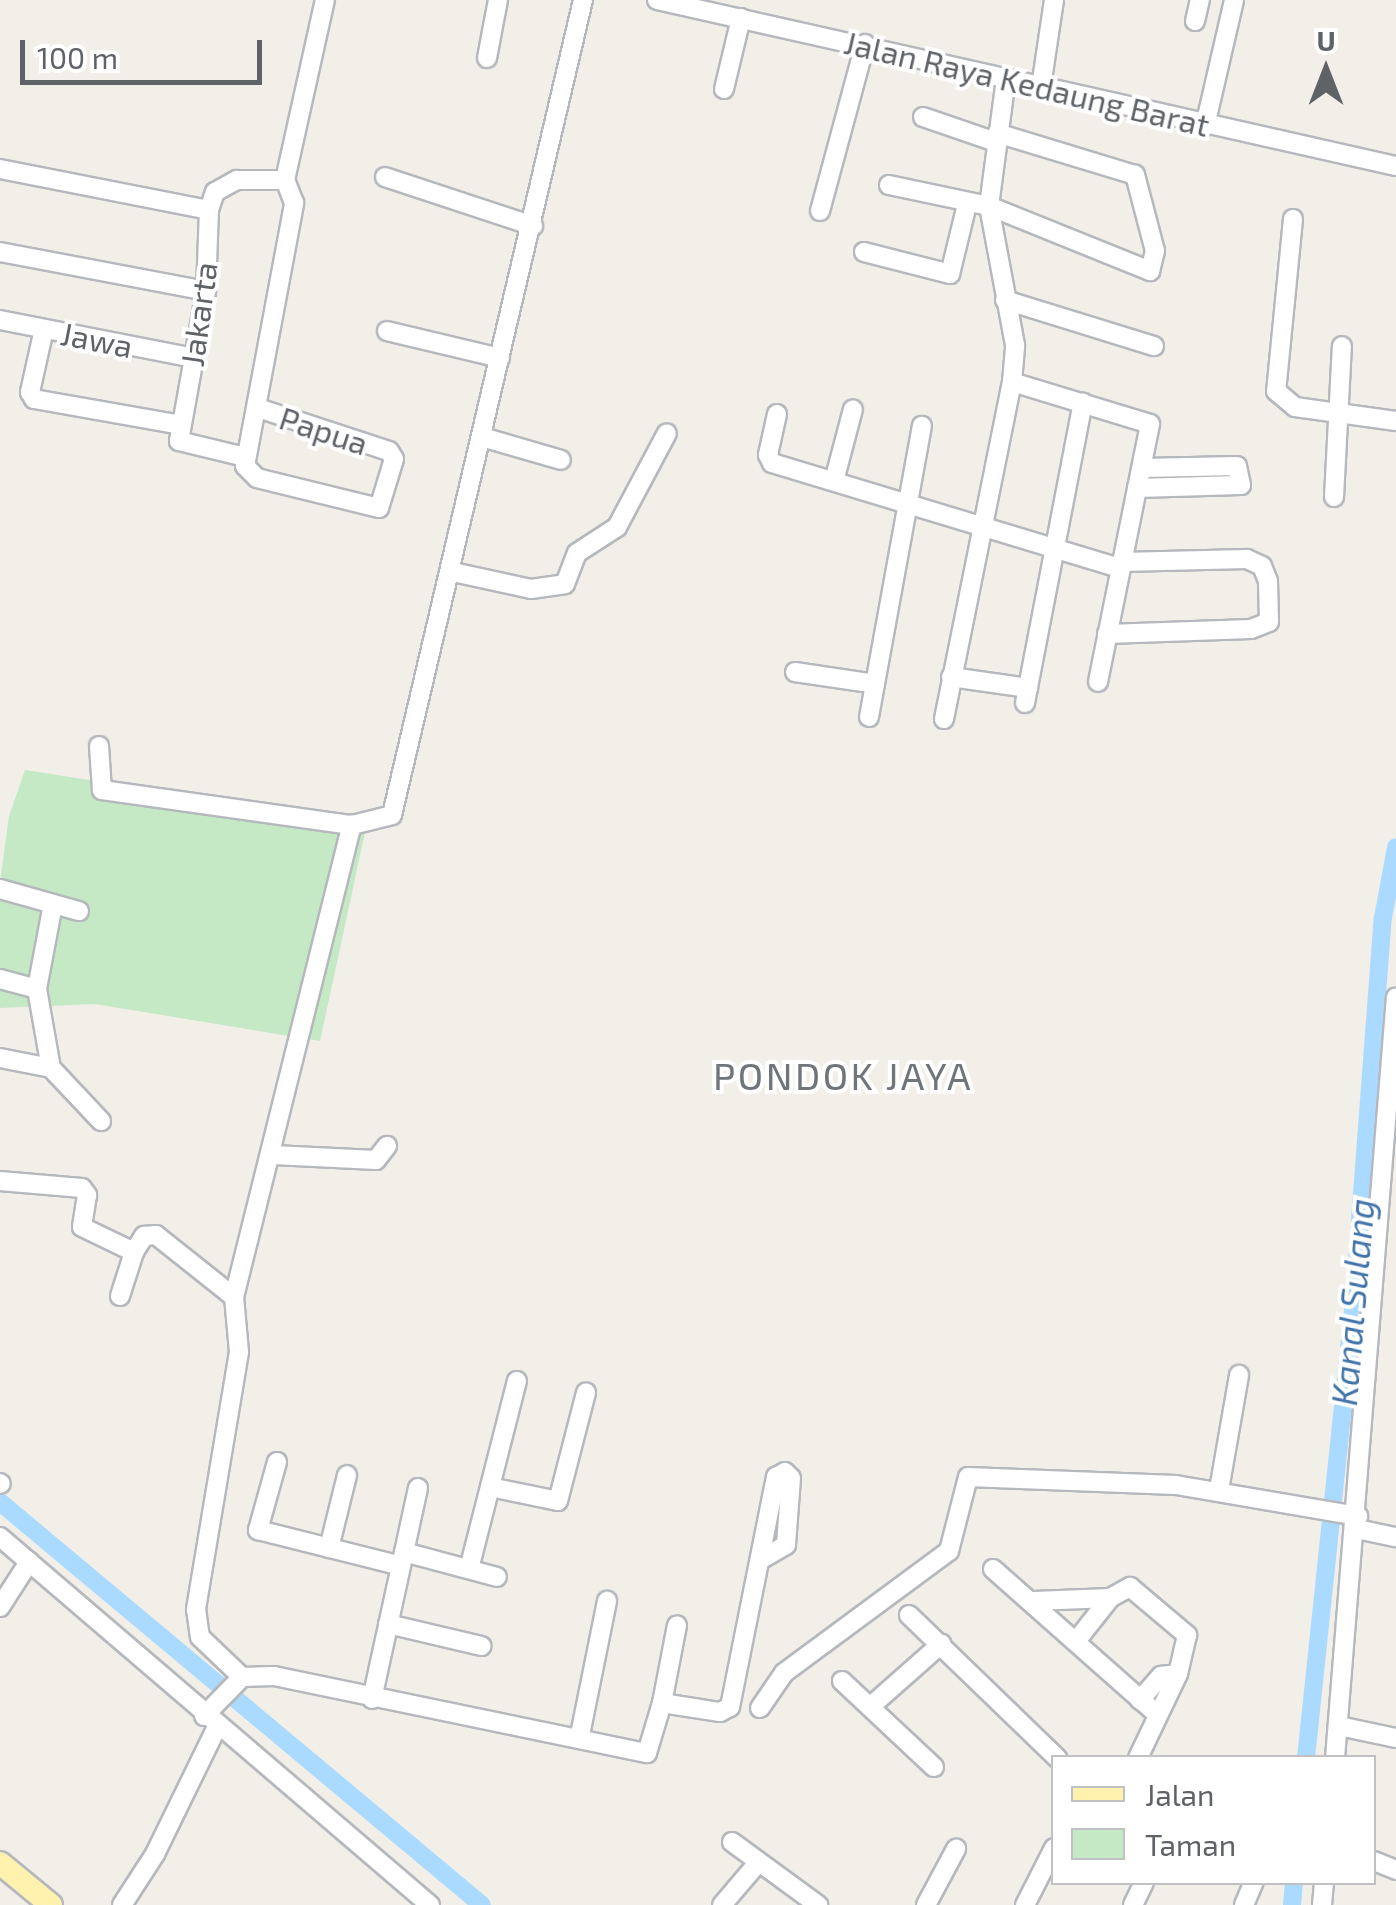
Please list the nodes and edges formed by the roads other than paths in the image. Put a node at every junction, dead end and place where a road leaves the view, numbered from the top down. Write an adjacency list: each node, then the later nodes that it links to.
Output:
1 (325, 0): 21 (street)
2 (498, 0): 11 (street)
3 (582, 0): 28 (street)
4 (657, 0): 8 (street, Jalan Raya Kedaung Barat)
5 (1054, 0): 13 (street)
6 (1200, 0): 9 (street)
7 (1234, 0): 16 (street)
8 (741, 18): 10 (street, Jalan Raya Kedaung Barat); 14 (street)
9 (1195, 21)
10 (865, 44): 12 (street, Jalan Raya Kedaung Barat); 26 (street)
11 (487, 58)
12 (1006, 79): 13 (street, Jalan Raya Kedaung Barat); 17 (street)
13 (1041, 87): 16 (street, Jalan Raya Kedaung Barat)
14 (724, 89)
15 (923, 117): 17 (street)
16 (1205, 126): 18 (street, Jalan Raya Kedaung Barat)
17 (996, 137): 24 (street); 24 (street)
18 (1396, 166)
19 (0, 168): 25 (street)
20 (384, 177): 28 (street)
21 (285, 180): 25 (street); 42 (street)
22 (889, 185): 23 (street)
23 (966, 204): 24 (street); 30 (street)
24 (989, 206): 32 (street)
25 (209, 210): 31 (street, Jakarta)
26 (820, 212)
27 (1292, 220): 45 (street)
28 (533, 226): 39 (street)
29 (0, 252): 31 (street)
30 (864, 252)
31 (206, 291): 38 (street, Jakarta)
32 (1005, 300): 36 (street); 40 (street)
33 (0, 320): 34 (street, Jawa)
34 (44, 329): 38 (street, Jawa); 47 (street)
35 (387, 332): 39 (street)
36 (1154, 346)
37 (1342, 346): 45 (street)
38 (194, 358): 47 (street, Jakarta)
39 (500, 358): 50 (street)
40 (1012, 382): 41 (street); 58 (street)
41 (1083, 403): 53 (street); 59 (street)
42 (258, 408): 51 (street); 51 (street, Papua)
43 (853, 409): 54 (street)
44 (776, 414): 54 (street)
45 (1338, 414): 46 (street); 56 (street)
46 (1396, 420)
47 (180, 424): 51 (street)
48 (922, 426): 57 (street)
49 (668, 433): 61 (street)
50 (482, 437): 52 (street); 61 (street)
51 (245, 457)
52 (562, 460)
53 (1142, 468): 55 (street); 55 (street)
54 (834, 481): 57 (street)
55 (1137, 488): 60 (street)
56 (1334, 497)
57 (907, 502): 58 (street); 66 (street)
58 (978, 526): 59 (street); 64 (street)
59 (1050, 550): 60 (street); 64 (street)
60 (1120, 565): 62 (street); 62 (street)
61 (452, 572): 70 (street)
62 (1107, 634): 65 (street)
63 (795, 672): 66 (street)
64 (951, 678): 68 (street)
65 (1098, 682)
66 (874, 684): 67 (street)
67 (869, 717)
68 (944, 719)
69 (99, 746): 70 (street)
70 (352, 824): 83 (street)
71 (0, 889): 72 (street)
72 (53, 904): 73 (street); 75 (street)
73 (79, 910)
74 (0, 979): 75 (street)
75 (38, 989): 79 (street)
76 (1396, 997): 77 (street)
77 (1394, 1023): 80 (street)
78 (0, 1058): 79 (street)
79 (50, 1068): 81 (street)
80 (1391, 1116): 84 (street)
81 (101, 1120)
82 (387, 1146): 83 (street)
83 (273, 1155): 88 (street)
84 (1390, 1156): 97 (street)
85 (0, 1181): 86 (street)
86 (134, 1252): 87 (street); 88 (street)
87 (120, 1296)
88 (234, 1297): 119 (street)
89 (1238, 1375): 96 (street)
90 (517, 1382): 94 (street)
91 (586, 1393): 94 (street)
92 (278, 1462): 100 (street)
93 (347, 1475): 100 (street)
94 (490, 1487): 104 (street)
95 (418, 1488): 101 (street)
96 (1219, 1490): 97 (street); 124 (street)
97 (1355, 1520): 98 (street); 127 (street)
98 (1396, 1536)
99 (0, 1537): 103 (street)
100 (329, 1548): 101 (street)
101 (402, 1559): 104 (street); 112 (street)
102 (760, 1560): 122 (street)
103 (29, 1562): 110 (street); 126 (street)
104 (469, 1569): 106 (street)
105 (993, 1569): 109 (street)
106 (497, 1577)
107 (1110, 1598): 109 (street); 114 (street); 117 (street)
108 (608, 1601): 128 (street)
109 (1034, 1601): 114 (street)
110 (0, 1607)
111 (909, 1616): 115 (street)
112 (388, 1624): 116 (street); 120 (street)
113 (677, 1625): 122 (street)
114 (1076, 1640): 121 (street)
115 (942, 1644): 123 (street); 131 (street)
116 (481, 1646)
117 (1178, 1674): 121 (street); 125 (street)
118 (842, 1681): 123 (street)
119 (237, 1682): 120 (street); 126 (street)
120 (372, 1699): 128 (street)
121 (1140, 1700): 125 (street)
122 (662, 1702): 128 (street)
123 (871, 1706): 133 (street)
124 (760, 1708)
125 (1158, 1714): 130 (street)
126 (212, 1717): 141 (street); 142 (street)
127 (1338, 1726): 129 (street); 132 (street)
128 (580, 1735)
129 (1396, 1738)
130 (1140, 1750)
131 (1053, 1755)
132 (1336, 1755)
133 (934, 1767)
134 (732, 1842): 138 (street)
135 (956, 1849): 144 (street)
136 (1051, 1854): 145 (street)
137 (0, 1862): 140 (main road)
138 (757, 1864): 139 (street); 143 (street)
139 (811, 1903)
140 (50, 1905)
141 (122, 1905)
142 (430, 1905)
143 (722, 1905)
144 (926, 1905)
145 (1025, 1905)

